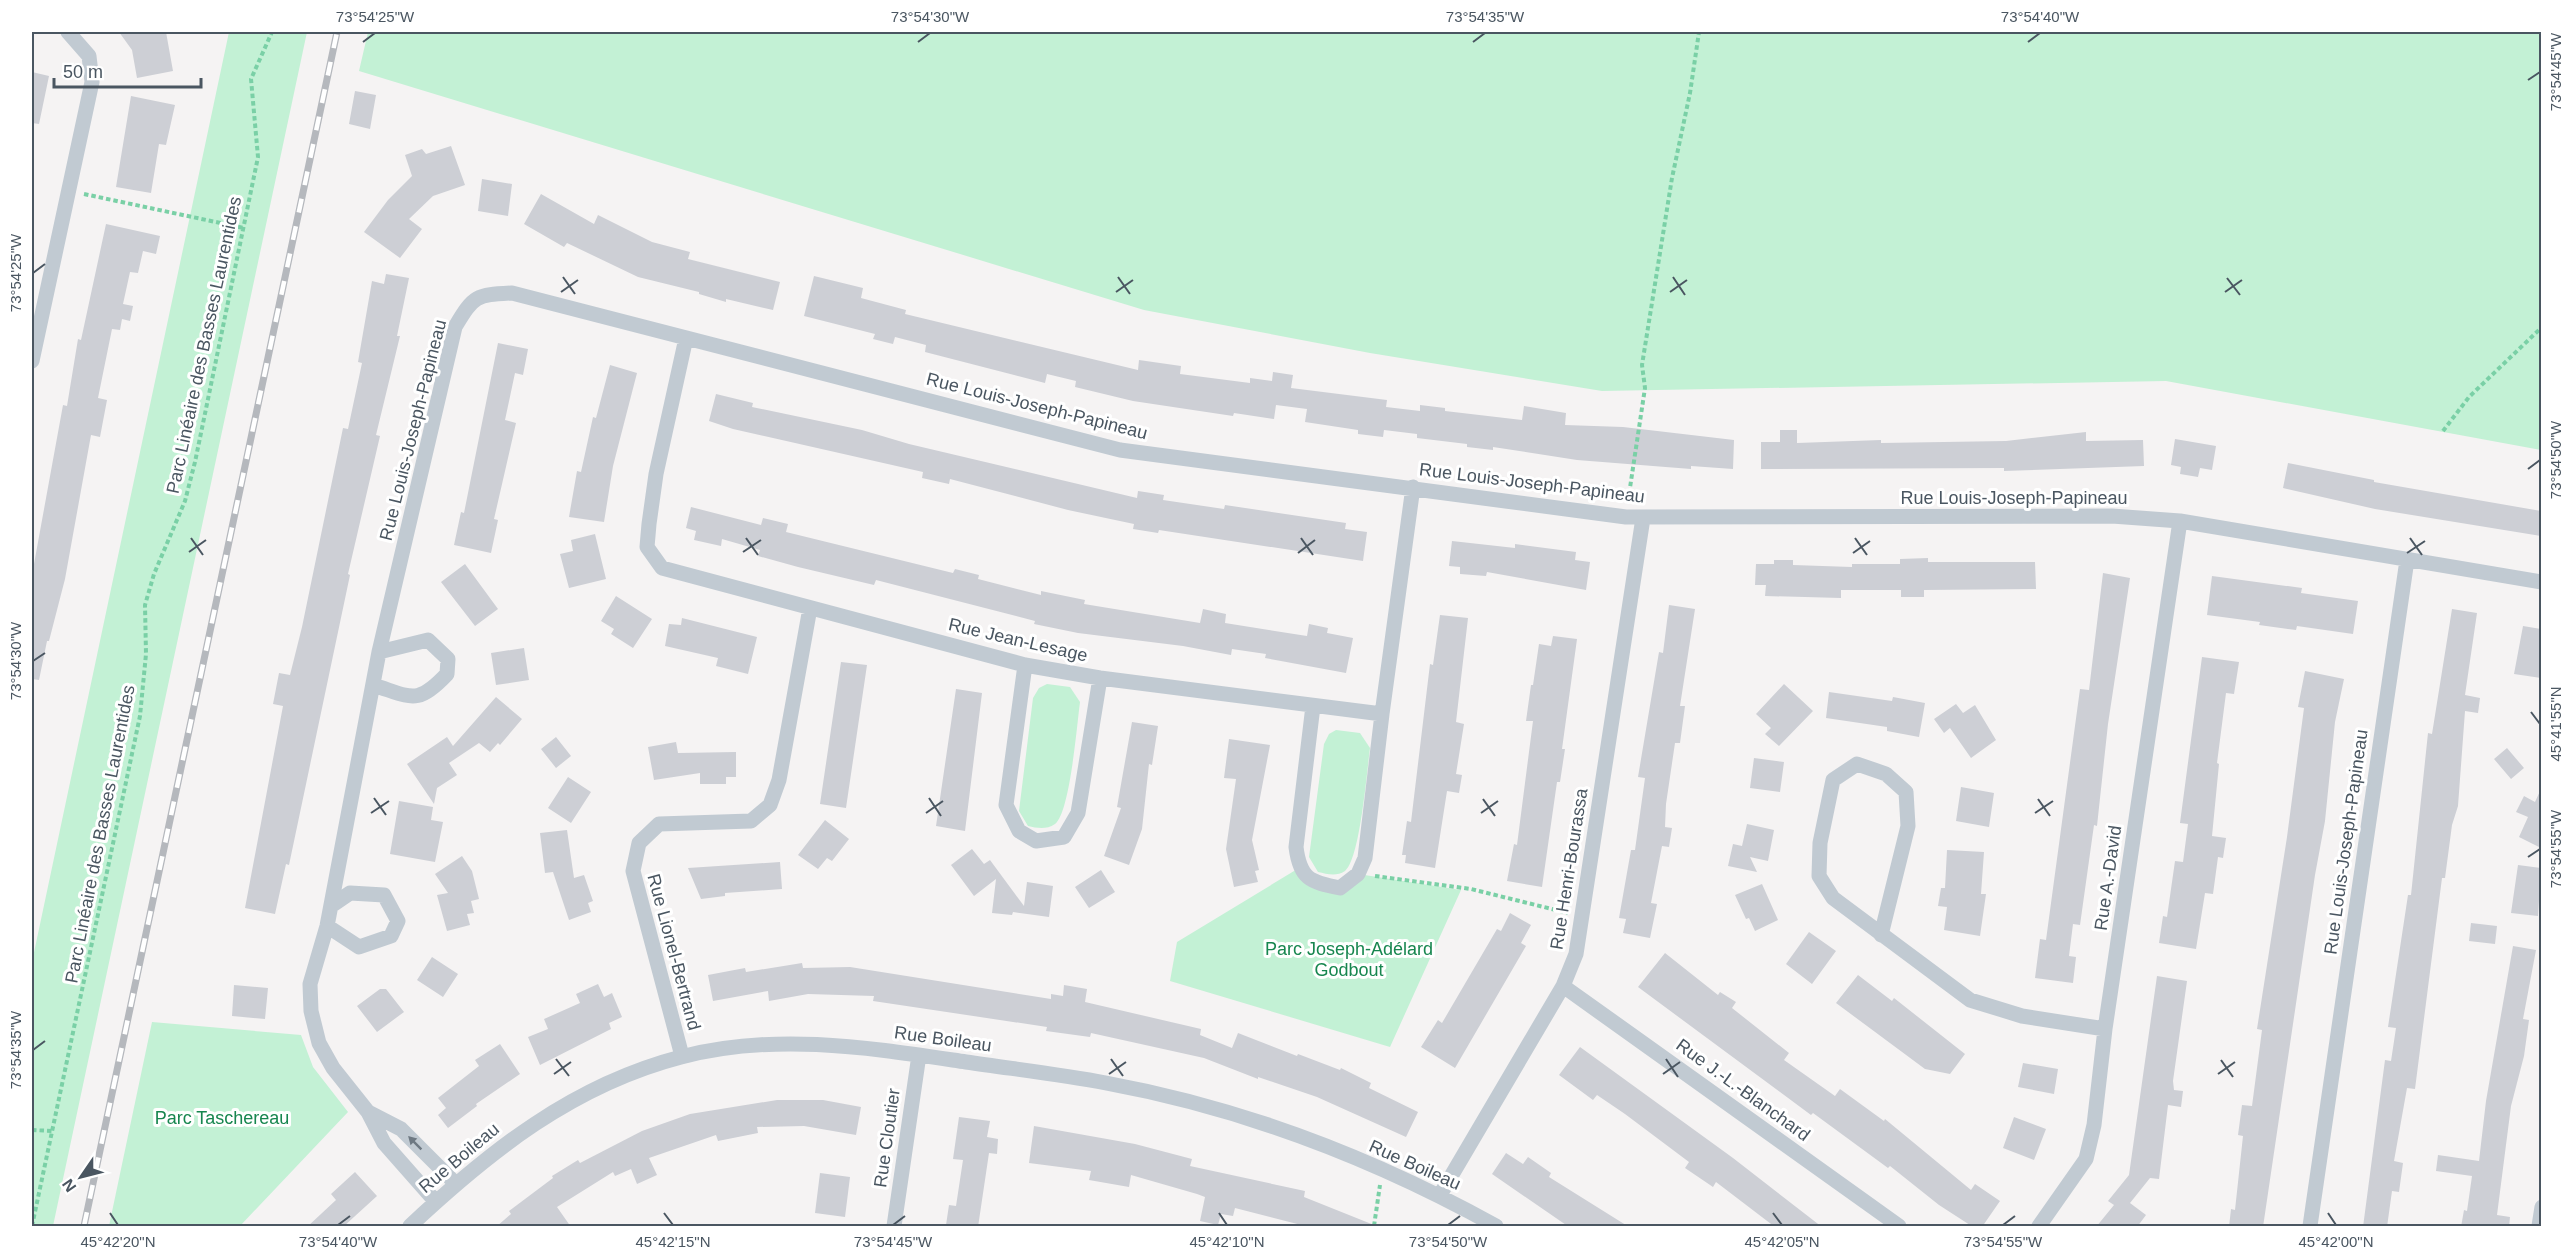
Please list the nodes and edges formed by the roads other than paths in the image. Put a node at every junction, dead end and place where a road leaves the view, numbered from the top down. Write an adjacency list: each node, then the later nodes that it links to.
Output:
1 (68, 32): 3 (street)
2 (686, 338): 4 (street, Rue Louis-Joseph-Papineau); 9 (street, Rue Jean-Lesage); 10 (street, Rue Louis-Joseph-Papineau)
3 (32, 361)
4 (1413, 487): 5 (street, Rue Louis-Joseph-Papineau); 15 (street)
5 (1643, 518): 6 (street, Rue Louis-Joseph-Papineau); 19 (street, Rue Henri-Bourassa)
6 (2180, 521): 7 (street, Rue Louis-Joseph-Papineau); 20 (street, Rue A.-David)
7 (2407, 560): 8 (street); 33 (street, Rue Louis-Joseph-Papineau)
8 (2541, 582)
9 (810, 608): 11 (street, Rue Jean-Lesage); 22 (street, Rue Lionel-Bertrand)
10 (379, 652): 13 (street, Rue Louis-Joseph-Papineau); 13 (street)
11 (1025, 665): 12 (street, Rue Jean-Lesage); 12 (street)
12 (1100, 678): 14 (street, Rue Jean-Lesage)
13 (373, 685): 16 (street, Rue Louis-Joseph-Papineau)
14 (1313, 706): 15 (street, Rue Jean-Lesage); 15 (street)
15 (1382, 714)
16 (331, 906): 17 (street, Rue Louis-Joseph-Papineau); 17 (street)
17 (327, 926): 23 (street, Rue Louis-Joseph-Papineau)
18 (1881, 935): 18 (street); 20 (street)
19 (1563, 986): 25 (street, Rue Henri-Bourassa); 31 (street, Rue J.-L.-Blanchard)
20 (2105, 1029): 32 (street, Rue A.-David)
21 (919, 1055): 22 (street, Rue Boileau); 25 (street, Rue Boileau); 29 (street, Rue Cloutier)
22 (682, 1056): 24 (street, Rue Boileau)
23 (368, 1112): 24 (street, Rue Louis-Joseph-Papineau, one-way to 23); 26 (street, Rue Louis-Joseph-Papineau)
24 (455, 1183): 26 (street, Rue Boileau)
25 (1440, 1195): 30 (street, Rue Boileau)
26 (436, 1202): 28 (street, Rue Boileau)
27 (2541, 1207): 34 (street)
28 (410, 1227)
29 (894, 1227)
30 (1496, 1227)
31 (1899, 1227)
32 (2038, 1227)
33 (2310, 1227)
34 (2539, 1227)

